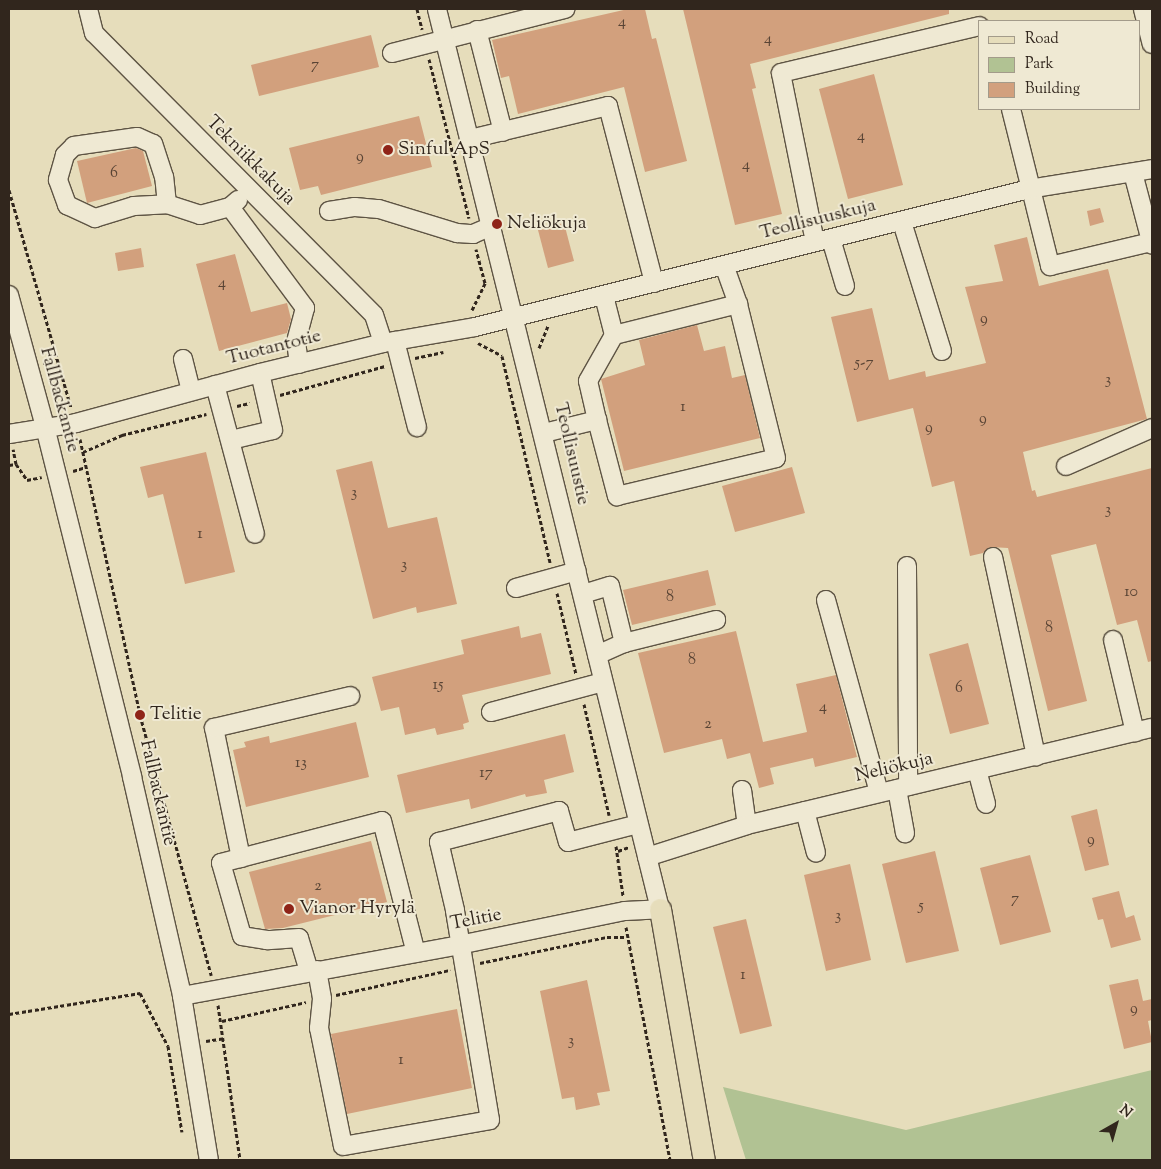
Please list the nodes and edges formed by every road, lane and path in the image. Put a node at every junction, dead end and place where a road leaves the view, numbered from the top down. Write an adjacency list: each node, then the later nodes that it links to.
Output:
1 (88, 9): 17 (street, Tekniikkakuja)
2 (437, 9): 7 (street, Teollisuustie)
3 (565, 9): 6 (street)
4 (1143, 9): 8 (street)
5 (978, 26): 24 (street)
6 (477, 30): 7 (street); 11 (street)
7 (445, 40): 9 (street); 12 (street, Teollisuustie)
8 (1152, 44)
9 (392, 53)
10 (1010, 110): 15 (street)
11 (503, 132): 12 (street); 27 (street)
12 (470, 139): 23 (street, Teollisuustie)
13 (1152, 170): 14 (street)
14 (1133, 173): 15 (street, Teollisuuskuja); 21 (street)
15 (1029, 189): 22 (street, Teollisuuskuja); 25 (street)
16 (9, 190): 42 (path)
17 (249, 190): 19 (street); 34 (street, Tekniikkakuja)
18 (167, 204): 18 (street); 19 (street)
19 (230, 207): 37 (street)
20 (329, 211): 23 (street)
21 (1149, 218): 25 (street)
22 (902, 222): 24 (street, Teollisuuskuja); 35 (street)
23 (492, 226): 32 (street, Teollisuustie)
24 (823, 240): 26 (street, Teollisuuskuja); 28 (street)
25 (1152, 243)
26 (724, 265): 27 (street, Teollisuuskuja); 31 (street)
27 (654, 283): 30 (street, Teollisuuskuja)
28 (844, 286)
29 (9, 295): 43 (street, Fallbackantie)
30 (604, 296): 32 (street, Teollisuuskuja); 33 (street)
31 (738, 304): 33 (street); 41 (street)
32 (514, 316): 34 (street, Tuotantotie); 46 (street, Teollisuustie)
33 (614, 335): 41 (street)
34 (389, 342): 37 (street, Tuotantotie); 44 (street, Tekniikkakuja)
35 (942, 351)
36 (183, 359): 40 (street)
37 (300, 364): 38 (street, Tuotantotie)
38 (260, 373): 39 (street, Tuotantotie); 48 (street)
39 (215, 385): 40 (street, Tuotantotie); 48 (street)
40 (190, 391): 42 (street, Tuotantotie)
41 (597, 420): 46 (street)
42 (76, 423): 43 (street, Tuotantotie); 84 (path)
43 (45, 427): 47 (street, Tuotantotie); 85 (street, Fallbackantie)
44 (417, 427)
45 (1152, 428): 49 (street)
46 (544, 432): 53 (street, Teollisuustie)
47 (9, 434)
48 (230, 440): 50 (street)
49 (1066, 466)
50 (255, 534)
51 (993, 557): 65 (street)
52 (907, 566): 67 (street)
53 (577, 571): 54 (street); 55 (street, Teollisuustie)
54 (516, 588)
55 (583, 594): 59 (street); 60 (street, Teollisuustie)
56 (826, 600): 69 (street)
57 (716, 620): 59 (street)
58 (1113, 640): 64 (street)
59 (624, 643): 60 (street)
60 (597, 655): 61 (street, Teollisuustie)
61 (603, 682): 63 (street); 72 (street, Teollisuustie)
62 (350, 696): 77 (street)
63 (492, 712)
64 (1144, 730): 65 (street, Neliökuja)
65 (1036, 756): 66 (street, Neliökuja)
66 (977, 770): 67 (street, Neliökuja); 70 (street)
67 (902, 788): 69 (street, Neliökuja); 74 (street)
68 (742, 790): 73 (street)
69 (879, 793): 71 (street, Neliökuja)
70 (986, 804)
71 (805, 811): 73 (street, Neliökuja); 75 (street)
72 (638, 824): 76 (street, Teollisuustie); 80 (street)
73 (747, 824): 76 (street, Neliökuja)
74 (905, 833)
75 (816, 853)
76 (647, 857): 78 (street, Teollisuustie)
77 (240, 858): 81 (street); 83 (street)
78 (660, 909): 80 (street, Telitie); 89 (main road)
79 (627, 937): 82 (path)
80 (458, 945): 81 (street, Telitie); 82 (street)
81 (416, 953): 83 (street, Telitie)
82 (463, 967): 86 (path); 86 (street)
83 (313, 971): 84 (street, Telitie); 86 (street)
84 (214, 988): 85 (street, Telitie); 88 (path)
85 (182, 996): 91 (street, Fallbackantie)
86 (322, 999): 88 (path)
87 (9, 1014): 90 (path)
88 (222, 1021): 92 (path)
89 (699, 1129): 93 (main road); 94 (main road); 95 (main road)
90 (182, 1132)
91 (209, 1160)
92 (240, 1160)
93 (700, 1160)
94 (704, 1160)
95 (711, 1160)

